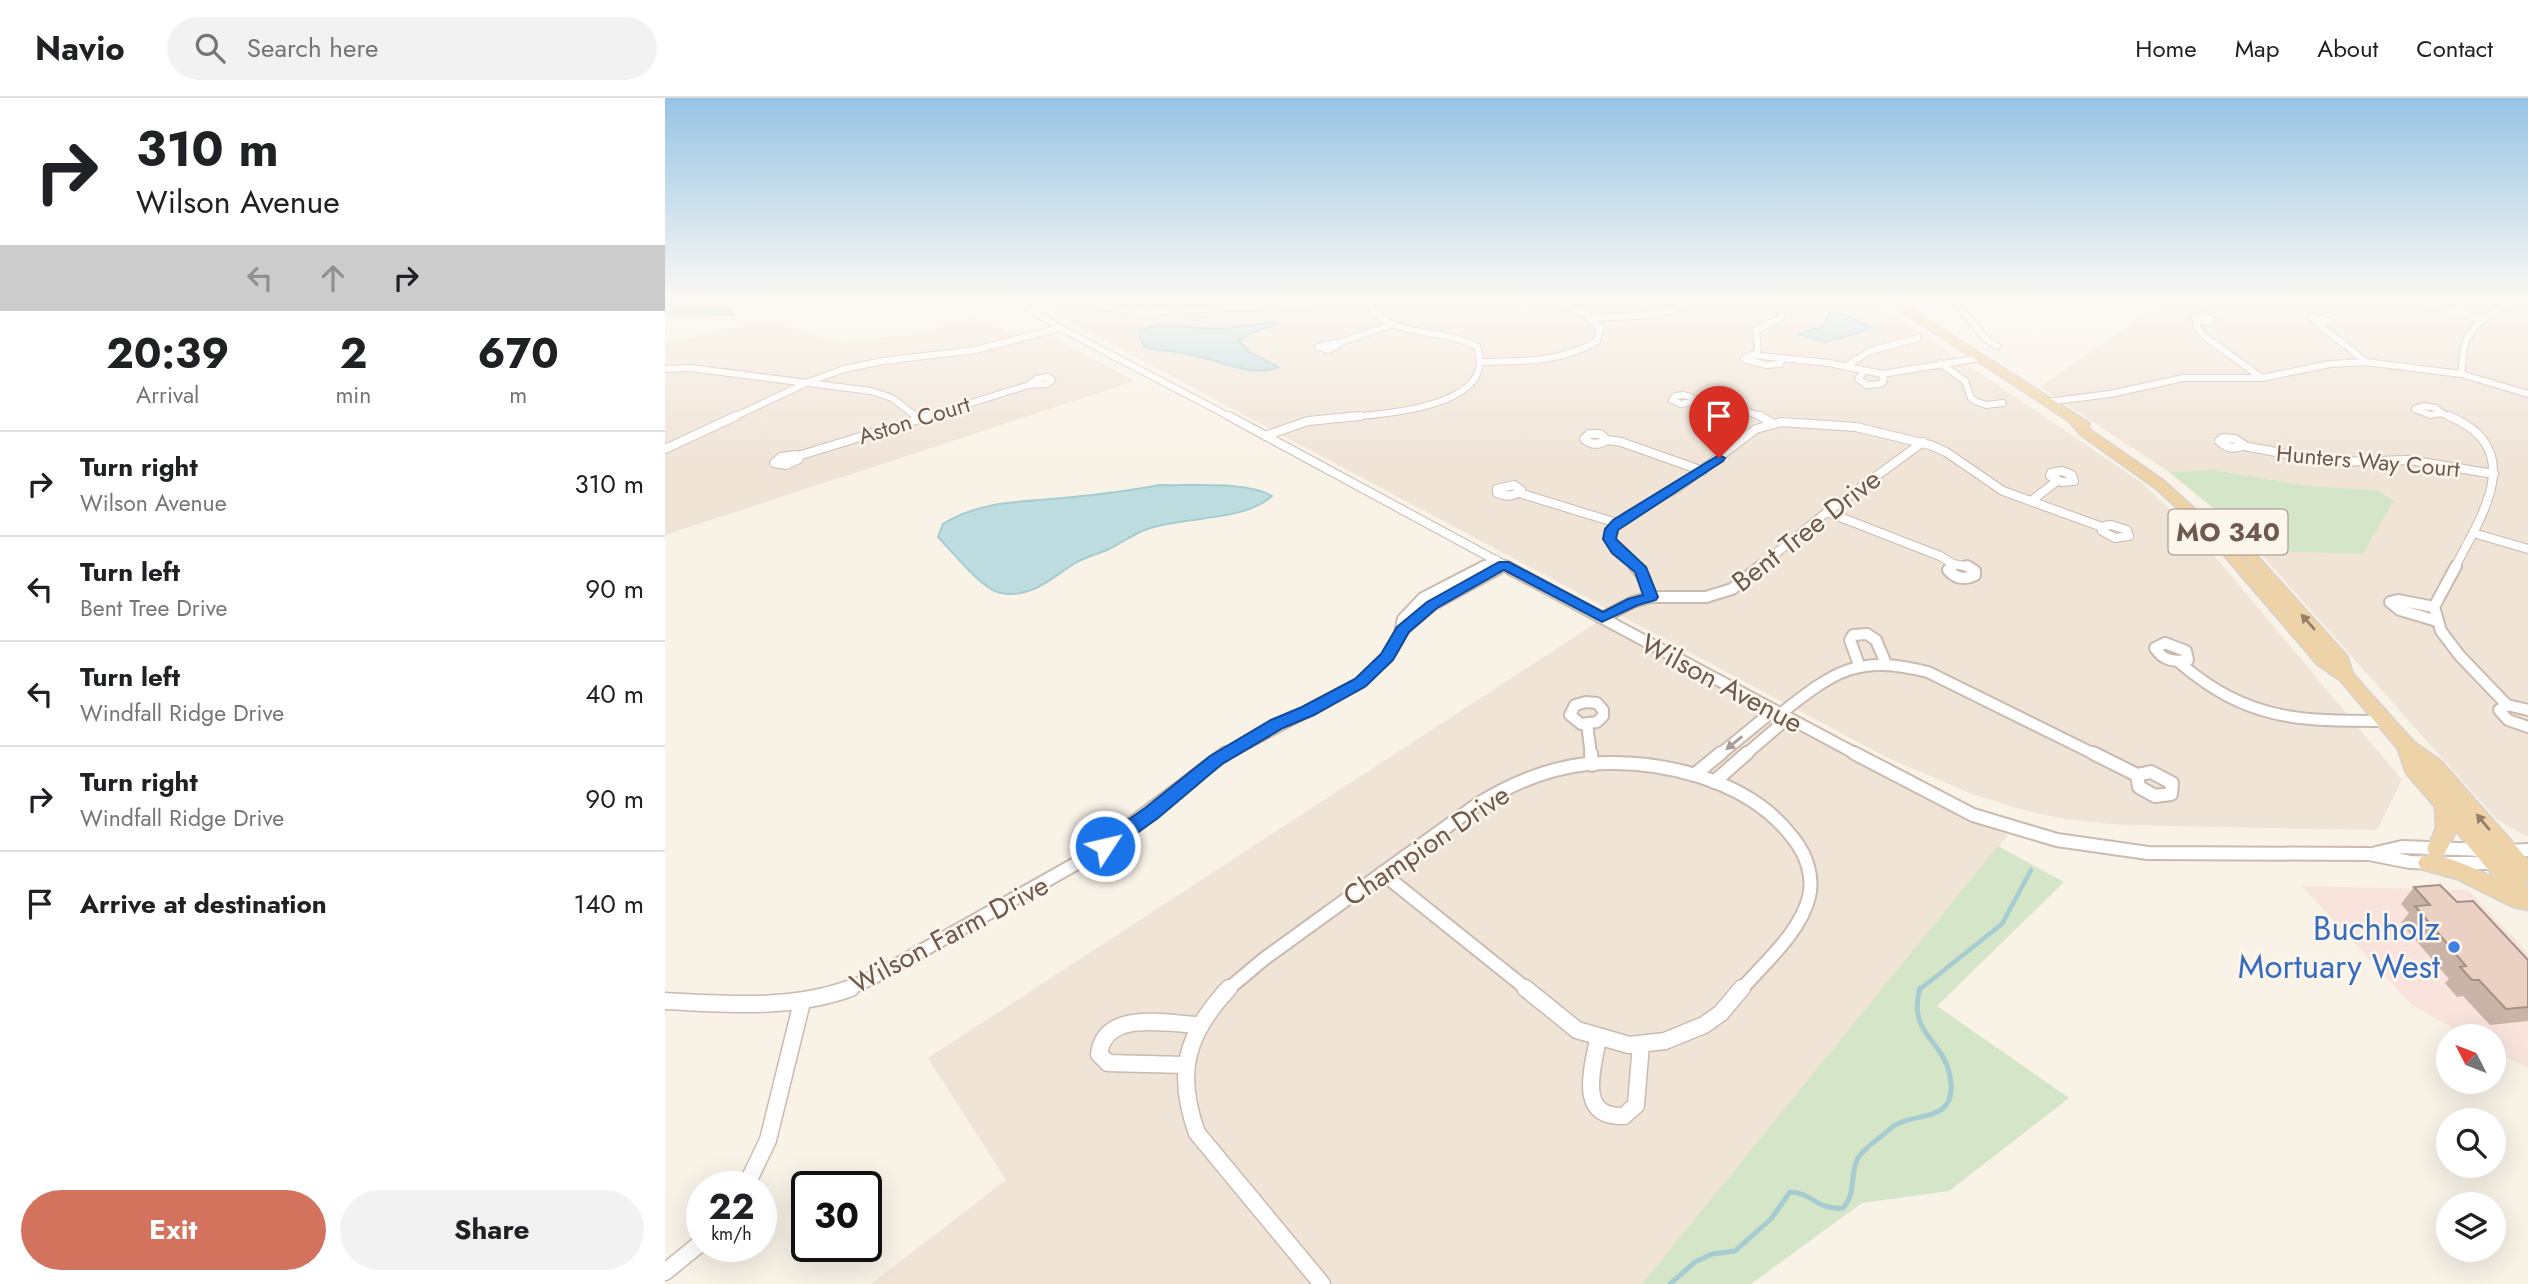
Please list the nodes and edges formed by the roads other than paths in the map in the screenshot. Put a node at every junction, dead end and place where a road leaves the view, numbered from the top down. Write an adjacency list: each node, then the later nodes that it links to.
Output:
1 (953, 352): 21 (street)
2 (1107, 352): 30 (street, Wilson Avenue)
3 (1479, 352): 12 (street)
4 (1571, 352): 12 (street)
5 (1756, 352): 15 (street)
6 (1869, 352): 15 (street)
7 (1972, 352): 11 (main road, MO 340)
8 (2227, 352): 20 (street)
9 (2355, 352): 13 (street)
10 (2465, 352): 19 (street)
11 (1980, 358): 14 (street); 25 (main road, MO 340)
12 (1480, 362): 30 (street)
13 (2367, 362): 19 (street); 20 (street)
14 (1940, 363): 18 (street); 26 (street)
15 (1846, 366): 17 (street)
16 (665, 369): 21 (street)
17 (1864, 371): 18 (street); 18 (street)
18 (1882, 374)
19 (2461, 374): 23 (street)
20 (2262, 378): 25 (street)
21 (806, 383): 28 (street); 34 (street)
22 (1030, 385): 28 (street, Aston Court)
23 (2528, 394)
24 (1693, 400): 29 (street)
25 (2047, 402): 60 (main road, MO 340)
26 (2003, 403)
27 (2441, 413): 39 (street)
28 (920, 419): 37 (street, Aston Court)
29 (1772, 423): 33 (street); 38 (street)
30 (1269, 438): 48 (street, Wilson Avenue)
31 (1607, 440): 38 (street)
32 (665, 442): 34 (street)
33 (1923, 442): 42 (street); 43 (street, Bent Tree Drive)
34 (677, 444): 36 (street)
35 (2243, 446): 39 (street, Hunters Way Court)
36 (665, 449)
37 (799, 456)
38 (1703, 471): 44 (street)
39 (2494, 474): 46 (street)
40 (2057, 481): 42 (street)
41 (1519, 494): 44 (street)
42 (2031, 501): 45 (street)
43 (1827, 512): 49 (street); 50 (street, Bent Tree Drive)
44 (1617, 523): 50 (street)
45 (2102, 527)
46 (2473, 533): 47 (street); 51 (street)
47 (2528, 549)
48 (1500, 562): 52 (street, Wilson Avenue); 74 (street, Wilson Farm Drive)
49 (1953, 564)
50 (1651, 597): 52 (street, Bent Tree Drive)
51 (2434, 607): 53 (street); 53 (street)
52 (1602, 618): 59 (street, Wilson Avenue)
53 (2437, 621): 57 (street)
54 (2180, 663): 60 (street)
55 (1886, 664): 56 (street); 56 (street); 66 (street)
56 (1859, 665): 59 (street)
57 (2507, 705): 58 (street); 62 (street)
58 (2528, 710)
59 (1780, 714): 65 (street, one-way to 65); 67 (street); 69 (street, Wilson Avenue)
60 (2385, 721): 63 (main road, MO 340)
61 (1587, 724): 64 (street)
62 (2528, 727)
63 (2407, 747): 68 (main road, MO 340); 70 (main road, MO 340, one-way to 63)
64 (1592, 765): 65 (street, Champion Drive); 71 (street, Champion Drive)
65 (1695, 775): 67 (street, Champion Drive)
66 (2137, 775)
67 (1714, 782): 77 (street, Champion Drive)
68 (2445, 805): 69 (main road); 70 (main road, MO 340)
69 (2432, 856): 70 (street, Wilson Avenue); 72 (main road)
70 (2512, 859): 72 (main road, MO 340)
71 (1382, 873): 75 (street, Champion Drive); 76 (street, Champion Drive)
72 (2528, 903)
73 (665, 1001): 74 (street, Wilson Farm Drive)
74 (802, 1002): 79 (street)
75 (1200, 1025): 78 (street, Champion Drive); 78 (street)
76 (1598, 1038): 77 (street, Champion Drive); 77 (street)
77 (1641, 1044)
78 (1185, 1065): 82 (street, Champion Drive)
79 (753, 1171)
80 (686, 1255): 81 (street)
81 (665, 1272)
82 (1322, 1284)

